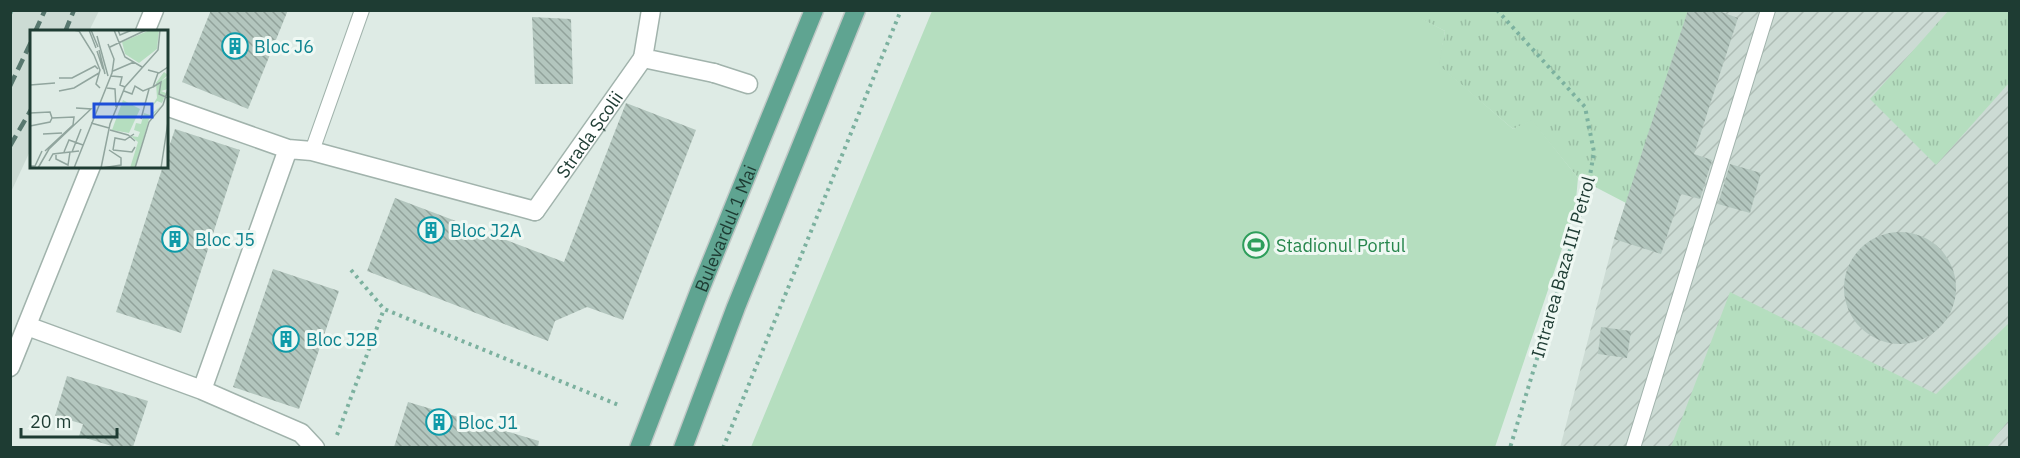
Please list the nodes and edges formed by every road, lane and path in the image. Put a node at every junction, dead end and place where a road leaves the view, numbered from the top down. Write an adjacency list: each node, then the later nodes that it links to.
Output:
1 (154, 10): 9 (street)
2 (362, 10): 14 (lane)
3 (651, 10): 10 (street, Strada Școlii)
4 (814, 10): 24 (main road, Bulevardul 1 Mai)
5 (856, 10): 25 (main road)
6 (901, 10): 26 (path)
7 (1497, 10): 27 (path, Intrarea Baza III Petrol)
8 (1768, 10): 28 (lane)
9 (146, 30)
10 (643, 58): 11 (street); 14 (street, Strada Școlii)
11 (748, 84)
12 (168, 107): 13 (street)
13 (288, 149): 14 (street); 20 (street)
14 (312, 151)
15 (90, 168): 18 (street)
16 (351, 270): 17 (path)
17 (384, 309): 21 (path); 22 (path)
18 (27, 326): 19 (street); 20 (street)
19 (10, 367)
20 (202, 390): 23 (street)
21 (621, 406)
22 (337, 437)
23 (315, 447)
24 (639, 447)
25 (683, 447)
26 (723, 447)
27 (1510, 447)
28 (1634, 447)

